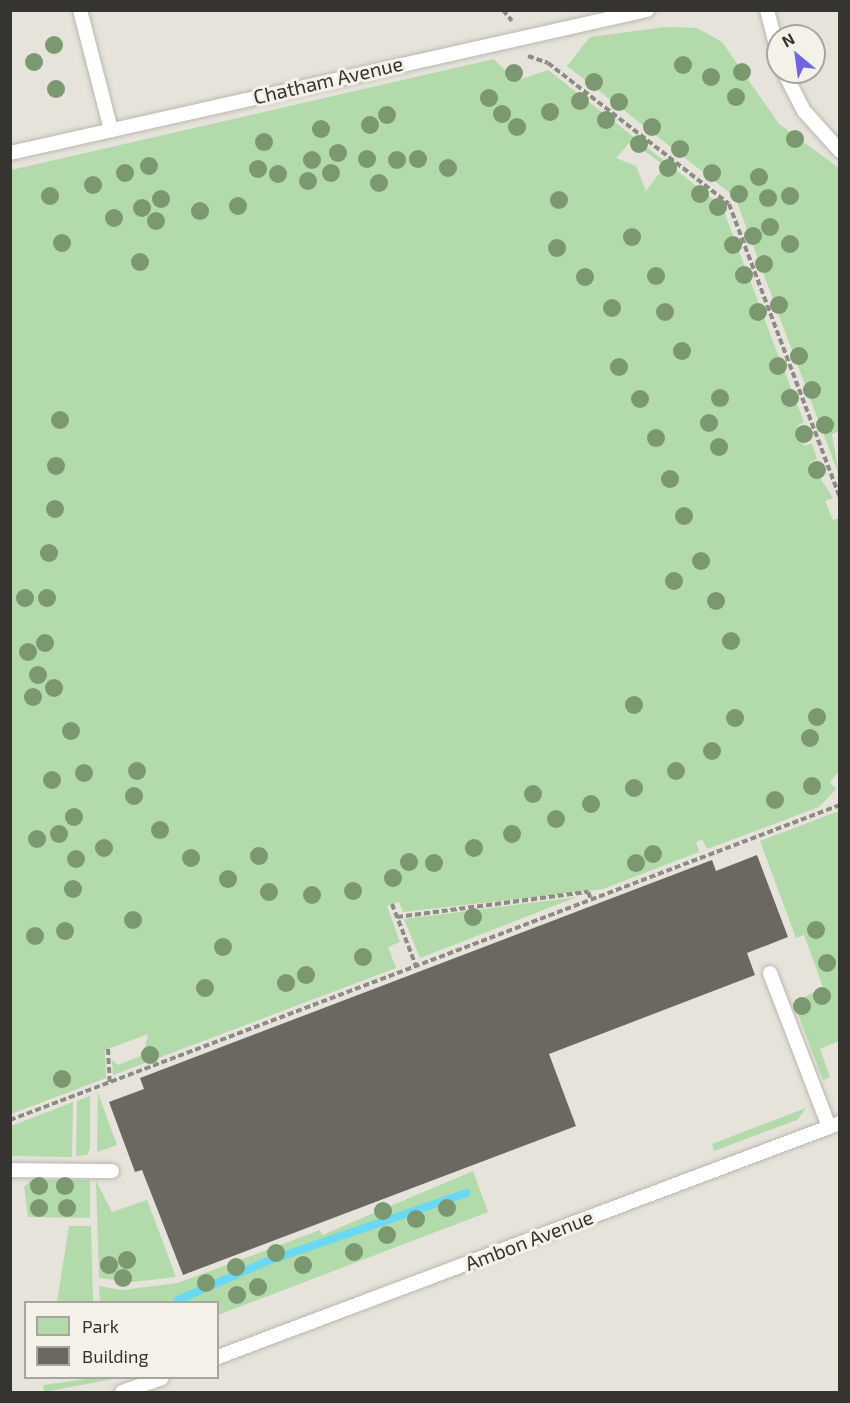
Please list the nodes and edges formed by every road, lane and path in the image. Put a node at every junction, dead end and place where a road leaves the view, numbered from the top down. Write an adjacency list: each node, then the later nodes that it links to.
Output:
1 (80, 10): 6 (lane)
2 (503, 10): 4 (path)
3 (647, 10): 4 (lane, Chatham Avenue)
4 (520, 43): 6 (lane, Chatham Avenue); 9 (path)
5 (790, 84): 7 (lane)
6 (111, 130): 8 (lane, Chatham Avenue)
7 (840, 151)
8 (10, 153)
9 (840, 497)
10 (840, 806): 11 (path)
11 (591, 899): 13 (path); 14 (path)
12 (392, 904): 13 (path)
13 (397, 917): 14 (path)
14 (416, 966): 17 (path)
15 (770, 973): 19 (lane)
16 (108, 1049): 17 (path)
17 (110, 1082): 18 (path)
18 (10, 1120)
19 (834, 1125): 22 (lane, Ambon Avenue)
20 (10, 1170): 21 (lane)
21 (112, 1171)
22 (219, 1357)
23 (157, 1379): 24 (lane)
24 (122, 1392)

